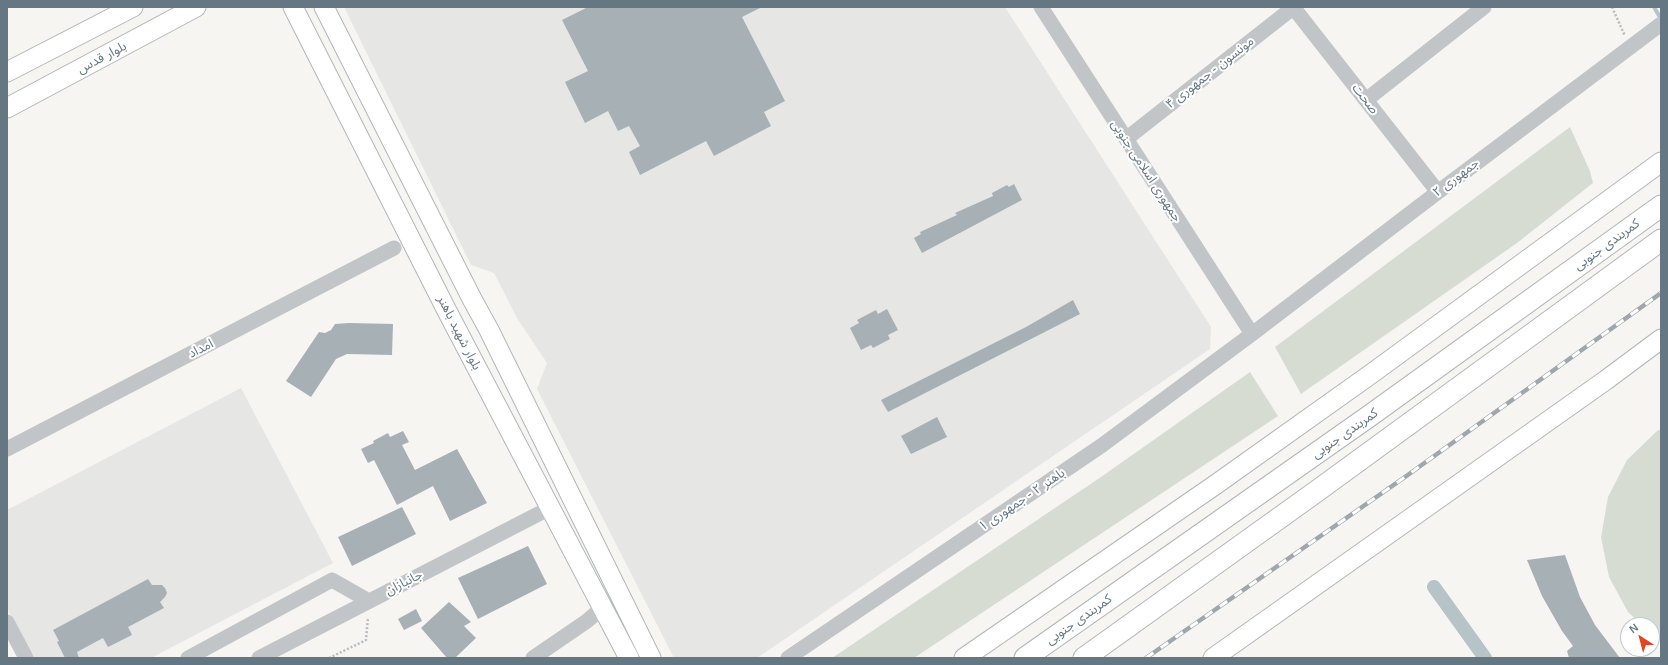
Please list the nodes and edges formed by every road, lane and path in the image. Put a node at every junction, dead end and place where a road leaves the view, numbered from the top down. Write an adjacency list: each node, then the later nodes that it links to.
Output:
1 (133, 7): 11 (main road)
2 (196, 7): 13 (main road, بلوار قدس)
3 (293, 7): 23 (main road, بلوار شهید باهنر)
4 (324, 7): 33 (main road, بلوار شهید باهنر)
5 (1041, 7): 14 (street, جمهوری اسلامی جنوبی)
6 (1293, 7): 12 (street, صحت); 14 (street, مونسون - جمهوری ۴)
7 (1484, 7): 12 (street)
8 (1612, 7): 10 (path)
9 (1661, 24): 10 (street, جمهوری ۲)
10 (1630, 47): 16 (street, جمهوری ۲)
11 (7, 72)
12 (1366, 100): 16 (street, صحت)
13 (7, 108)
14 (1126, 138): 20 (street, جمهوری اسلامی جنوبی)
15 (1661, 162): 35 (main road)
16 (1438, 192): 20 (street, جمهوری ۲)
17 (1661, 206): 36 (highway, کمربندی جنوبی)
18 (1661, 240): 37 (highway)
19 (394, 248): 22 (street, امداد)
20 (1252, 334): 34 (street, باهنر ۲ - جمهوری ۱)
21 (1661, 339): 38 (main road)
22 (7, 449)
23 (550, 508): 24 (street, جانبازان); 25 (main road, بلوار شهید باهنر)
24 (369, 601): 28 (street); 29 (street, جانبازان); 30 (path)
25 (602, 608): 31 (street); 32 (main road, بلوار شهید باهنر)
26 (7, 622): 27 (street)
27 (26, 658)
28 (188, 658)
29 (259, 658)
30 (330, 658)
31 (533, 658)
32 (629, 658)
33 (651, 658)
34 (788, 658)
35 (964, 658)
36 (1025, 658)
37 (1084, 658)
38 (1213, 658)

